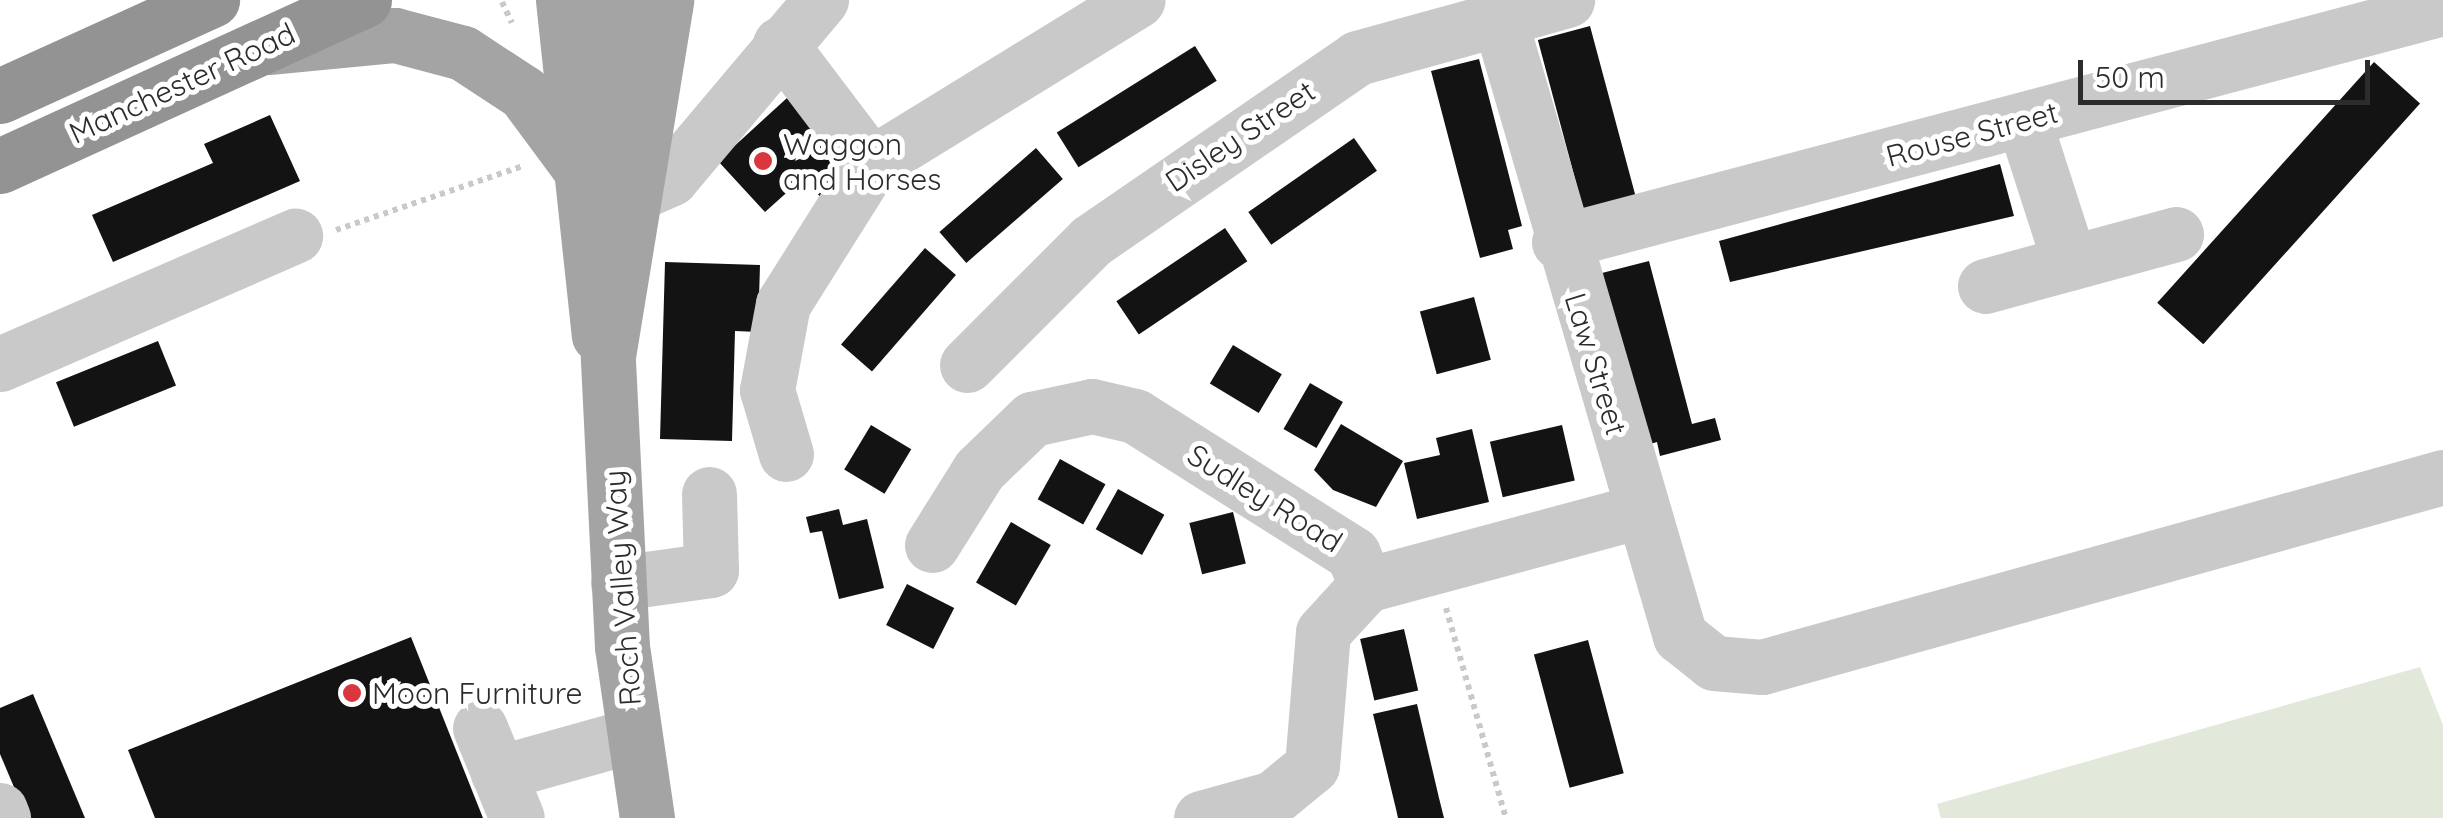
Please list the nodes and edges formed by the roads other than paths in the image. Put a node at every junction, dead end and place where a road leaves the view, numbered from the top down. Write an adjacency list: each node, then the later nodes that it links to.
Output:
1 (212, 0): 13 (highway, Manchester Road)
2 (364, 0): 12 (highway, Manchester Road)
3 (563, 0): 17 (main road)
4 (613, 0): 17 (main road)
5 (666, 0): 17 (main road)
6 (821, 0): 11 (street)
7 (1138, 0): 15 (street)
8 (1567, 0): 10 (street, Disley Street)
9 (2443, 8): 14 (street, Rouse Street)
10 (1496, 10): 20 (street, Law Street); 25 (street, Disley Street)
11 (780, 44): 15 (street); 17 (street)
12 (254, 48): 16 (highway, Manchester Road); 17 (main road)
13 (0, 96)
14 (2024, 121): 20 (street, Rouse Street); 21 (street)
15 (870, 164): 26 (street)
16 (0, 166)
17 (601, 188): 23 (main road); 23 (main road)
18 (2176, 234): 21 (street)
19 (296, 236): 24 (street)
20 (1559, 242): 29 (street, Law Street)
21 (2070, 263): 22 (street)
22 (1986, 286)
23 (608, 356): 31 (main road, Roch Valley Way)
24 (0, 364)
25 (966, 365)
26 (786, 454)
27 (2443, 477): 29 (street, Law Street)
28 (709, 494): 31 (street)
29 (1640, 510): 32 (street, Sudley Road)
30 (932, 546): 32 (street, Sudley Road)
31 (618, 583): 33 (main road, Roch Valley Way)
32 (1366, 585): 38 (street)
33 (634, 734): 34 (street); 37 (main road, Roch Valley Way)
34 (498, 773)
35 (0, 810): 36 (street)
36 (3, 818)
37 (647, 818)
38 (1201, 818)

